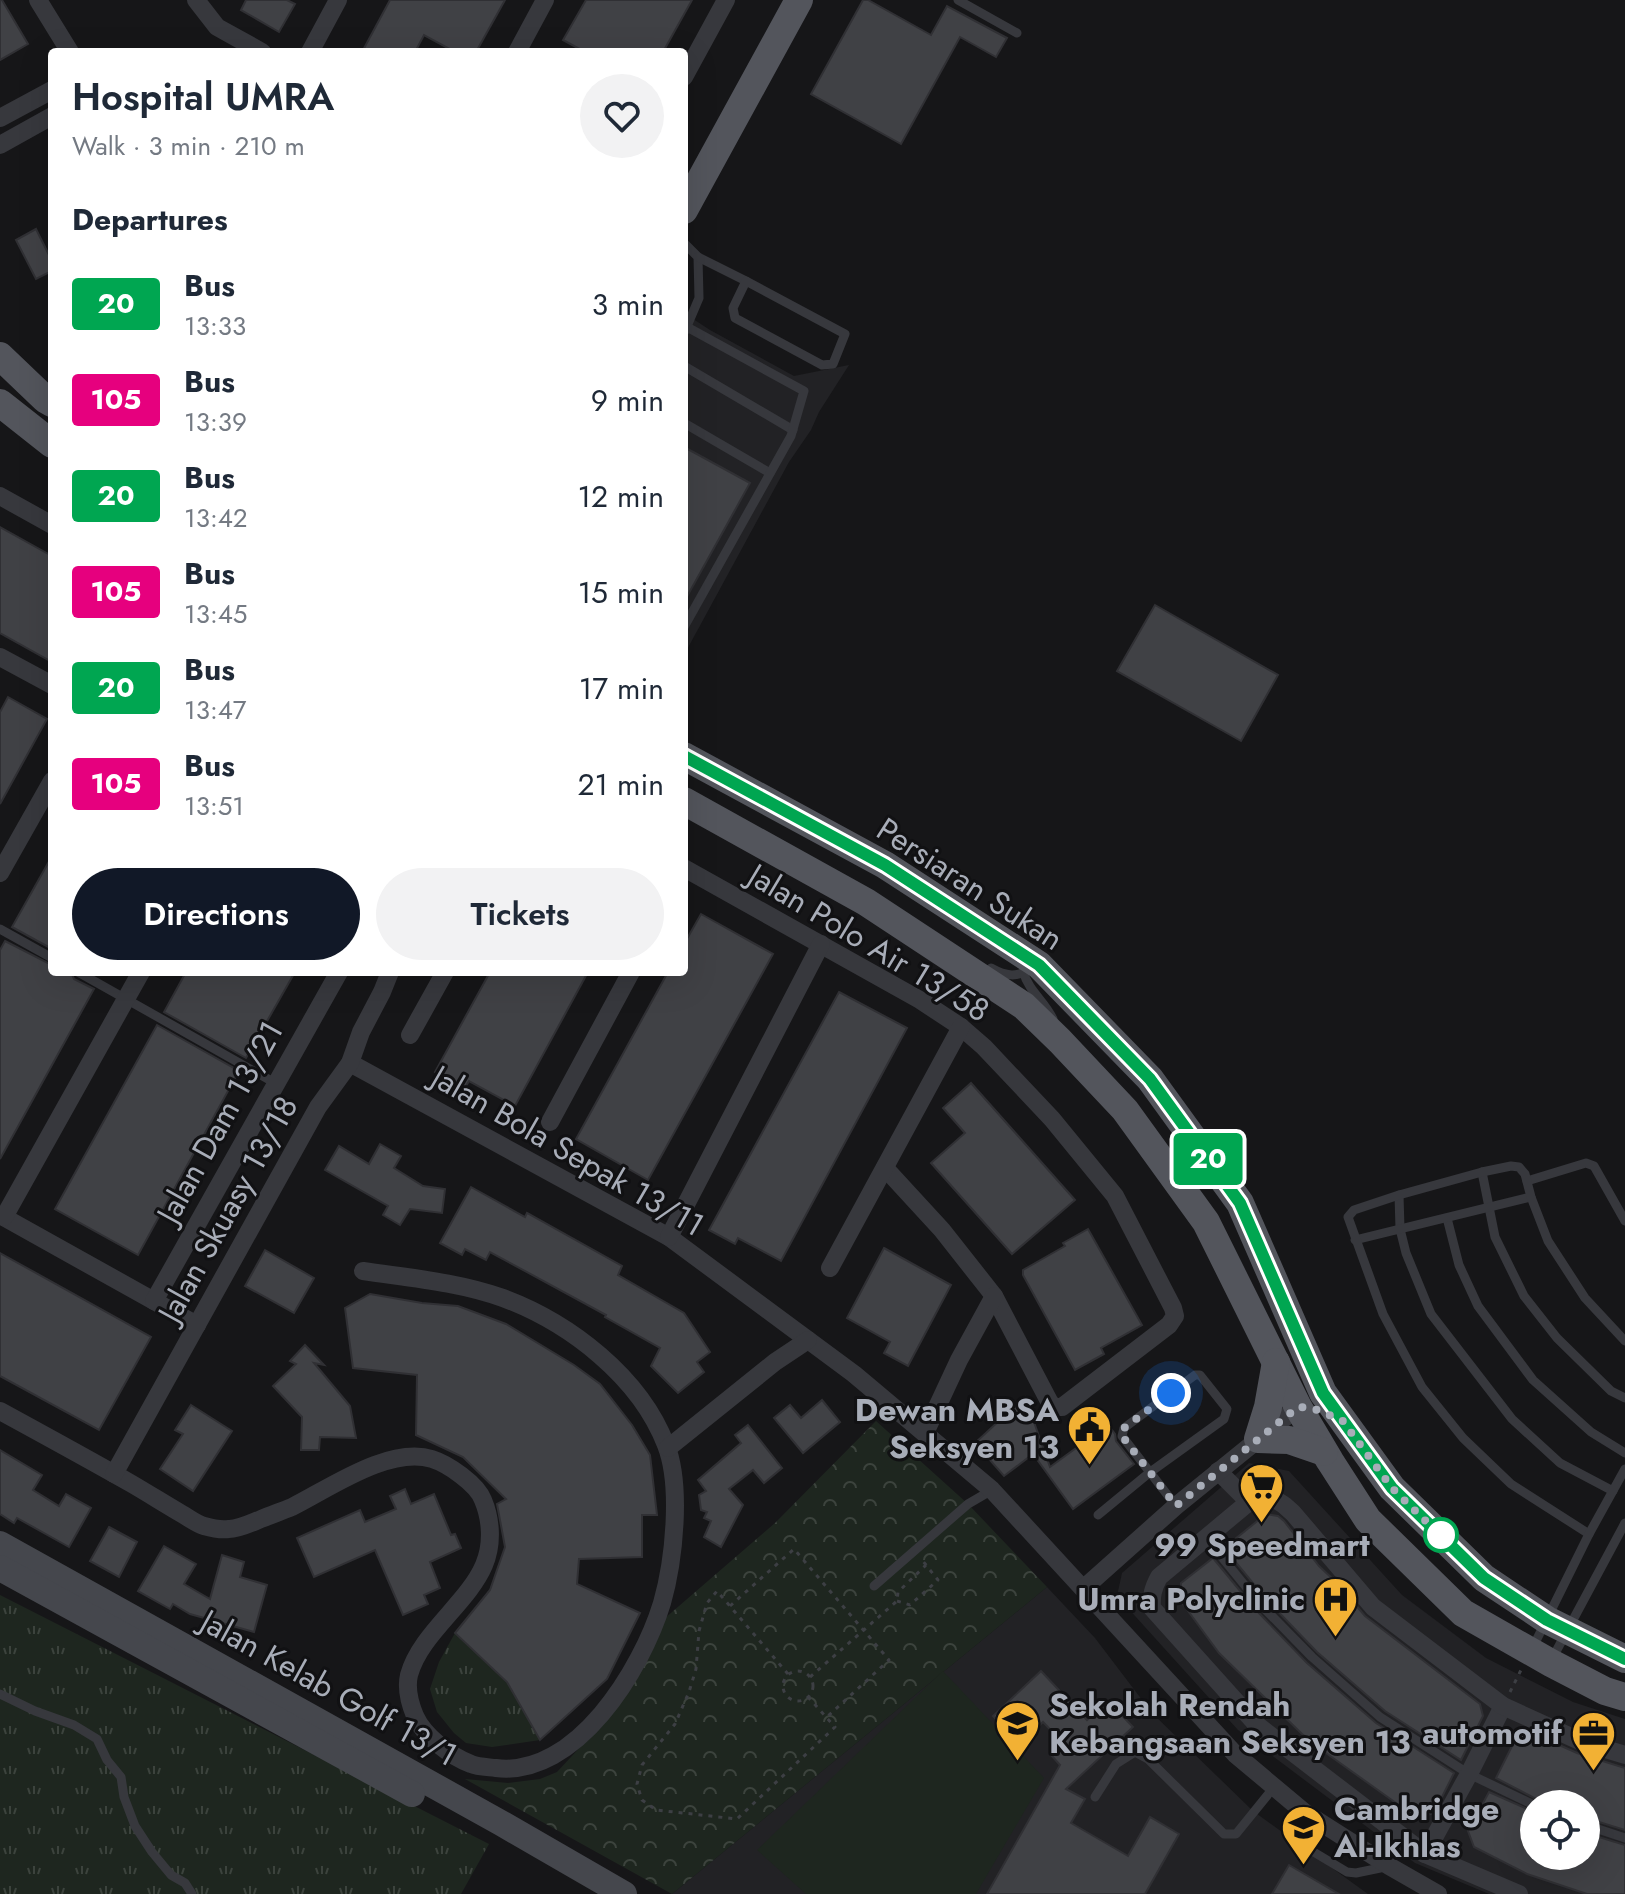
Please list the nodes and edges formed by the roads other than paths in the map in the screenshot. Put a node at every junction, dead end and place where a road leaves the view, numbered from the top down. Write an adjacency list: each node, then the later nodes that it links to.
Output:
1 (38, 0): 9 (street)
2 (196, 0): 10 (street)
3 (338, 0): 11 (street)
4 (545, 0): 12 (street)
5 (726, 0): 13 (street)
6 (799, 0): 18 (main road)
7 (958, 0): 8 (lane)
8 (1017, 33)
9 (68, 48)
10 (255, 48)
11 (312, 48)
12 (519, 48)
13 (688, 70)
14 (48, 92): 15 (street)
15 (0, 118)
16 (48, 118): 17 (street)
17 (0, 145)
18 (688, 203)
19 (688, 247): 20 (lane)
20 (698, 257): 21 (lane); 22 (lane)
21 (746, 281): 21 (lane)
22 (688, 323)
23 (688, 332): 29 (lane)
24 (0, 356): 26 (main road)
25 (688, 368): 29 (lane)
26 (48, 401)
27 (0, 403): 30 (main road)
28 (688, 425): 31 (lane)
29 (793, 430): 31 (lane)
30 (48, 441)
31 (770, 473): 34 (lane)
32 (0, 496): 33 (street)
33 (48, 523)
34 (688, 620)
35 (0, 657): 36 (street)
36 (48, 683)
37 (688, 758): 48 (main road, Persiaran Sukan)
38 (48, 788): 41 (street)
39 (688, 803): 43 (main road)
40 (688, 872): 44 (street, Jalan Polo Air 13/58)
41 (0, 873)
42 (0, 929): 46 (lane)
43 (927, 942): 45 (lane); 58 (main road)
44 (821, 944): 56 (street, Jalan Polo Air 13/58); 72 (street)
45 (958, 951)
46 (48, 956)
47 (980, 962): 48 (lane)
48 (1028, 964): 58 (lane); 81 (main road, Persiaran Sukan)
49 (85, 976): 55 (lane)
50 (139, 976): 55 (street)
51 (337, 976): 60 (street, Jalan Dam 13/21)
52 (388, 976): 59 (street, Jalan Skuasy 13/18)
53 (443, 976): 57 (street)
54 (629, 976): 61 (street)
55 (126, 999): 60 (lane); 68 (street)
56 (961, 1027): 62 (street); 76 (street, Jalan Polo Air 13/58)
57 (410, 1035)
58 (1060, 1041): 82 (main road)
59 (350, 1063): 72 (street, Jalan Bola Sepak 13/11); 78 (street, Jalan Skuasy 13/18)
60 (275, 1083): 77 (street, Jalan Dam 13/21)
61 (550, 1122)
62 (885, 1168): 74 (street); 76 (street)
63 (1482, 1172): 64 (lane); 65 (lane); 67 (lane)
64 (1527, 1181): 66 (lane); 70 (lane)
65 (1399, 1195): 71 (lane); 73 (lane)
66 (1531, 1197): 67 (lane); 80 (lane)
67 (1490, 1207): 69 (lane); 83 (lane)
68 (2, 1216): 77 (street)
69 (1447, 1218): 71 (lane); 91 (lane)
70 (1625, 1221)
71 (1400, 1229): 73 (lane); 97 (lane)
72 (669, 1237): 79 (street, Jalan Bola Sepak 13/11)
73 (1355, 1240): 102 (lane)
74 (830, 1268)
75 (363, 1271): 89 (street)
76 (994, 1296): 87 (street)
77 (154, 1301): 78 (street)
78 (197, 1325): 95 (street, Jalan Skuasy 13/18)
79 (808, 1340): 87 (street, Jalan Bola Sepak 13/11); 89 (street)
80 (1625, 1341)
81 (1308, 1360): 84 (main road); 86 (main road, Persiaran Sukan)
82 (1276, 1362): 84 (main road); 88 (main road)
83 (1625, 1398)
84 (1298, 1407): 86 (main road); 88 (street); 90 (main road)
85 (0, 1411): 95 (street)
86 (1342, 1420): 110 (main road, Persiaran Sukan)
87 (925, 1433): 96 (street, Jalan Bola Sepak 13/11)
88 (1258, 1439): 90 (main road); 93 (street)
89 (668, 1448): 95 (street)
90 (1324, 1452): 111 (main road)
91 (1625, 1453)
92 (1625, 1469): 97 (lane)
93 (1218, 1471): 98 (street); 99 (street)
94 (1149, 1473): 94 (lane); 99 (lane); 100 (lane)
95 (114, 1474)
96 (992, 1490): 108 (lane); 109 (street, Jalan Bola Sepak 13/11)
97 (1613, 1491): 102 (lane)
98 (1249, 1502): 103 (street); 115 (street)
99 (1176, 1506): 109 (street)
100 (1098, 1515)
101 (1625, 1523): 104 (lane)
102 (1589, 1534): 110 (lane)
103 (1207, 1539): 116 (street); 119 (lane)
104 (1614, 1543): 106 (lane); 110 (lane)
105 (0, 1544): 128 (street, Jalan Kelab Golf 13/1)
106 (1625, 1548)
107 (0, 1568): 128 (street)
108 (874, 1586)
109 (1084, 1588): 117 (street, Jalan Bola Sepak 13/11)
110 (1557, 1626): 111 (lane); 111 (lane); 112 (main road, Persiaran Sukan)
111 (1541, 1657): 114 (main road)
112 (1625, 1659)
113 (0, 1694): 129 (lane)
114 (1625, 1697)
115 (1503, 1706): 118 (street); 119 (street)
116 (1257, 1725): 117 (street); 126 (street)
117 (1235, 1754): 120 (street, Jalan Bola Sepak 13/11)
118 (1625, 1755)
119 (1469, 1774): 122 (lane); 126 (street)
120 (1274, 1787): 121 (lane); 123 (street, Jalan Bola Sepak 13/11)
121 (1095, 1797)
122 (1520, 1798)
123 (1304, 1812): 127 (street, Jalan Bola Sepak 13/11); 127 (lane)
124 (1600, 1830): 125 (lane)
125 (1625, 1838)
126 (1425, 1854): 131 (street)
127 (1389, 1866): 130 (street, Jalan Bola Sepak 13/11)
128 (607, 1892)
129 (192, 1894)
130 (1438, 1894)
131 (1519, 1894)

